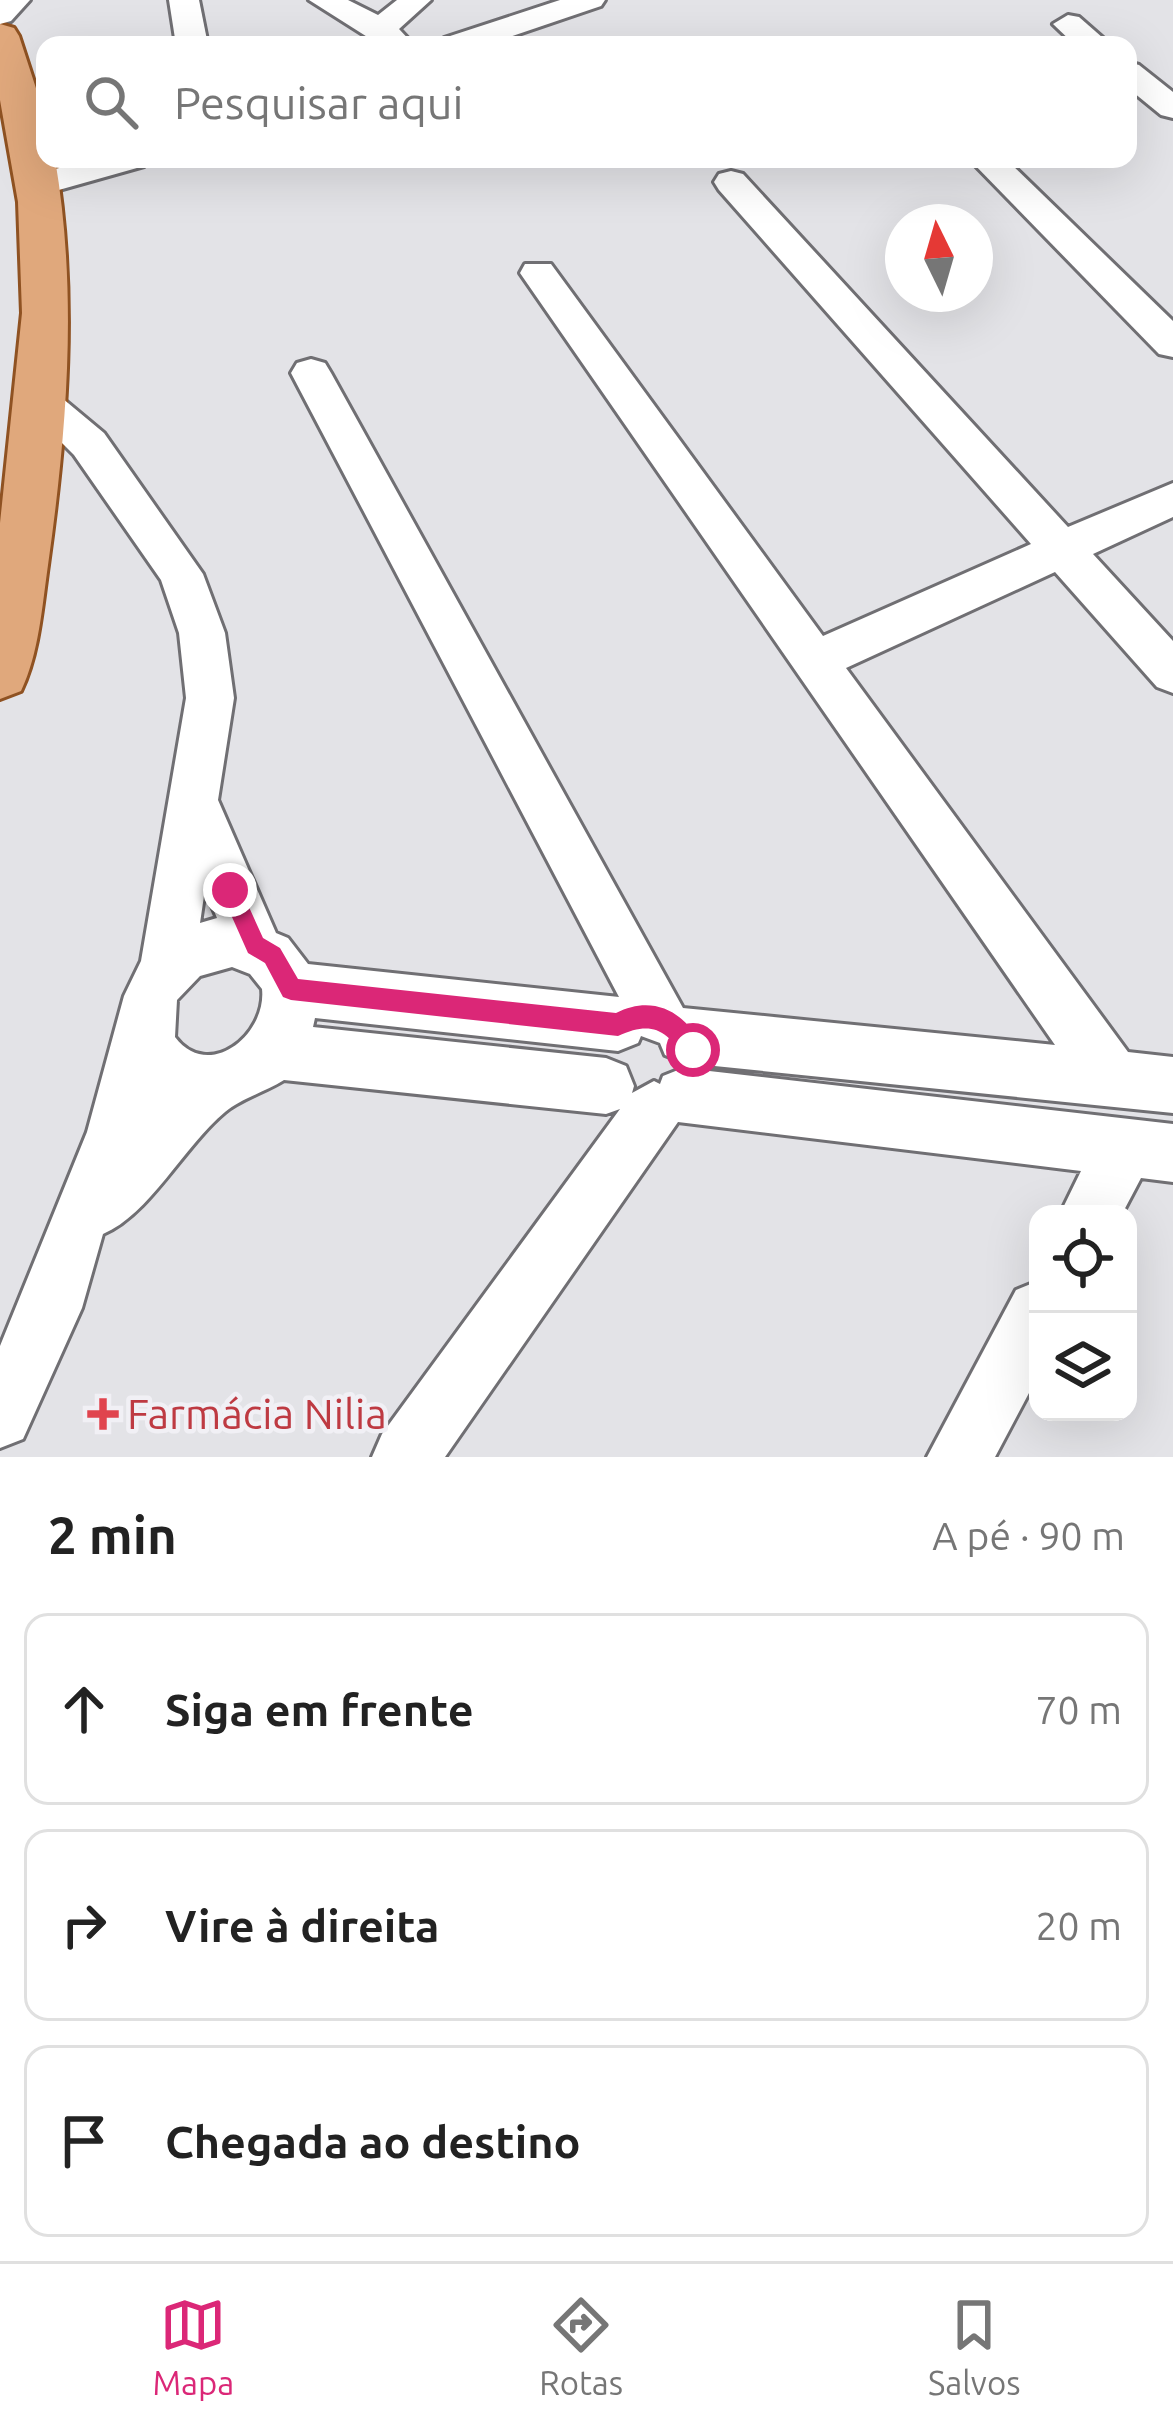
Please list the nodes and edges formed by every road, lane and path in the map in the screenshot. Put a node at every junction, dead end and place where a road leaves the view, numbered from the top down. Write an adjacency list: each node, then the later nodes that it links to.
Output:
1 (15, 0): 6 (street)
2 (324, 0): 10 (street)
3 (416, 0): 10 (street)
4 (590, 0): 11 (street)
5 (193, 3): 9 (street)
6 (0, 15)
7 (1068, 23): 12 (street)
8 (0, 36): 14 (main road)
9 (192, 36)
10 (389, 36)
11 (481, 36)
12 (1084, 36)
13 (1137, 79): 15 (street)
14 (12, 108): 19 (main road)
15 (1173, 108)
16 (99, 168): 19 (street)
17 (995, 168): 21 (street)
18 (731, 182): 27 (street)
19 (41, 184): 23 (main road)
20 (538, 273): 28 (street)
21 (1173, 344)
22 (310, 373): 35 (street)
23 (42, 403): 24 (main road); 26 (street)
24 (36, 451): 26 (street); 30 (main road)
25 (1173, 499): 27 (street)
26 (129, 502): 31 (street)
27 (1063, 549): 28 (street); 29 (street)
28 (814, 661): 38 (street)
29 (1173, 673)
30 (0, 674)
31 (192, 797): 32 (street); 33 (street)
32 (255, 945): 33 (street); 34 (street)
33 (166, 970): 36 (street)
34 (291, 989): 35 (street); 37 (street)
35 (654, 1025): 38 (street); 41 (street); 41 (street)
36 (146, 1032): 39 (street); 44 (street)
37 (273, 1052): 39 (street); 41 (street)
38 (1112, 1078): 40 (street)
39 (213, 1084): 44 (street)
40 (1173, 1084)
41 (648, 1097): 42 (street); 47 (street)
42 (1149, 1151): 43 (street)
43 (1098, 1205)
44 (68, 1246): 46 (street)
45 (1037, 1313): 48 (street)
46 (0, 1416)
47 (405, 1457)
48 (960, 1457)

